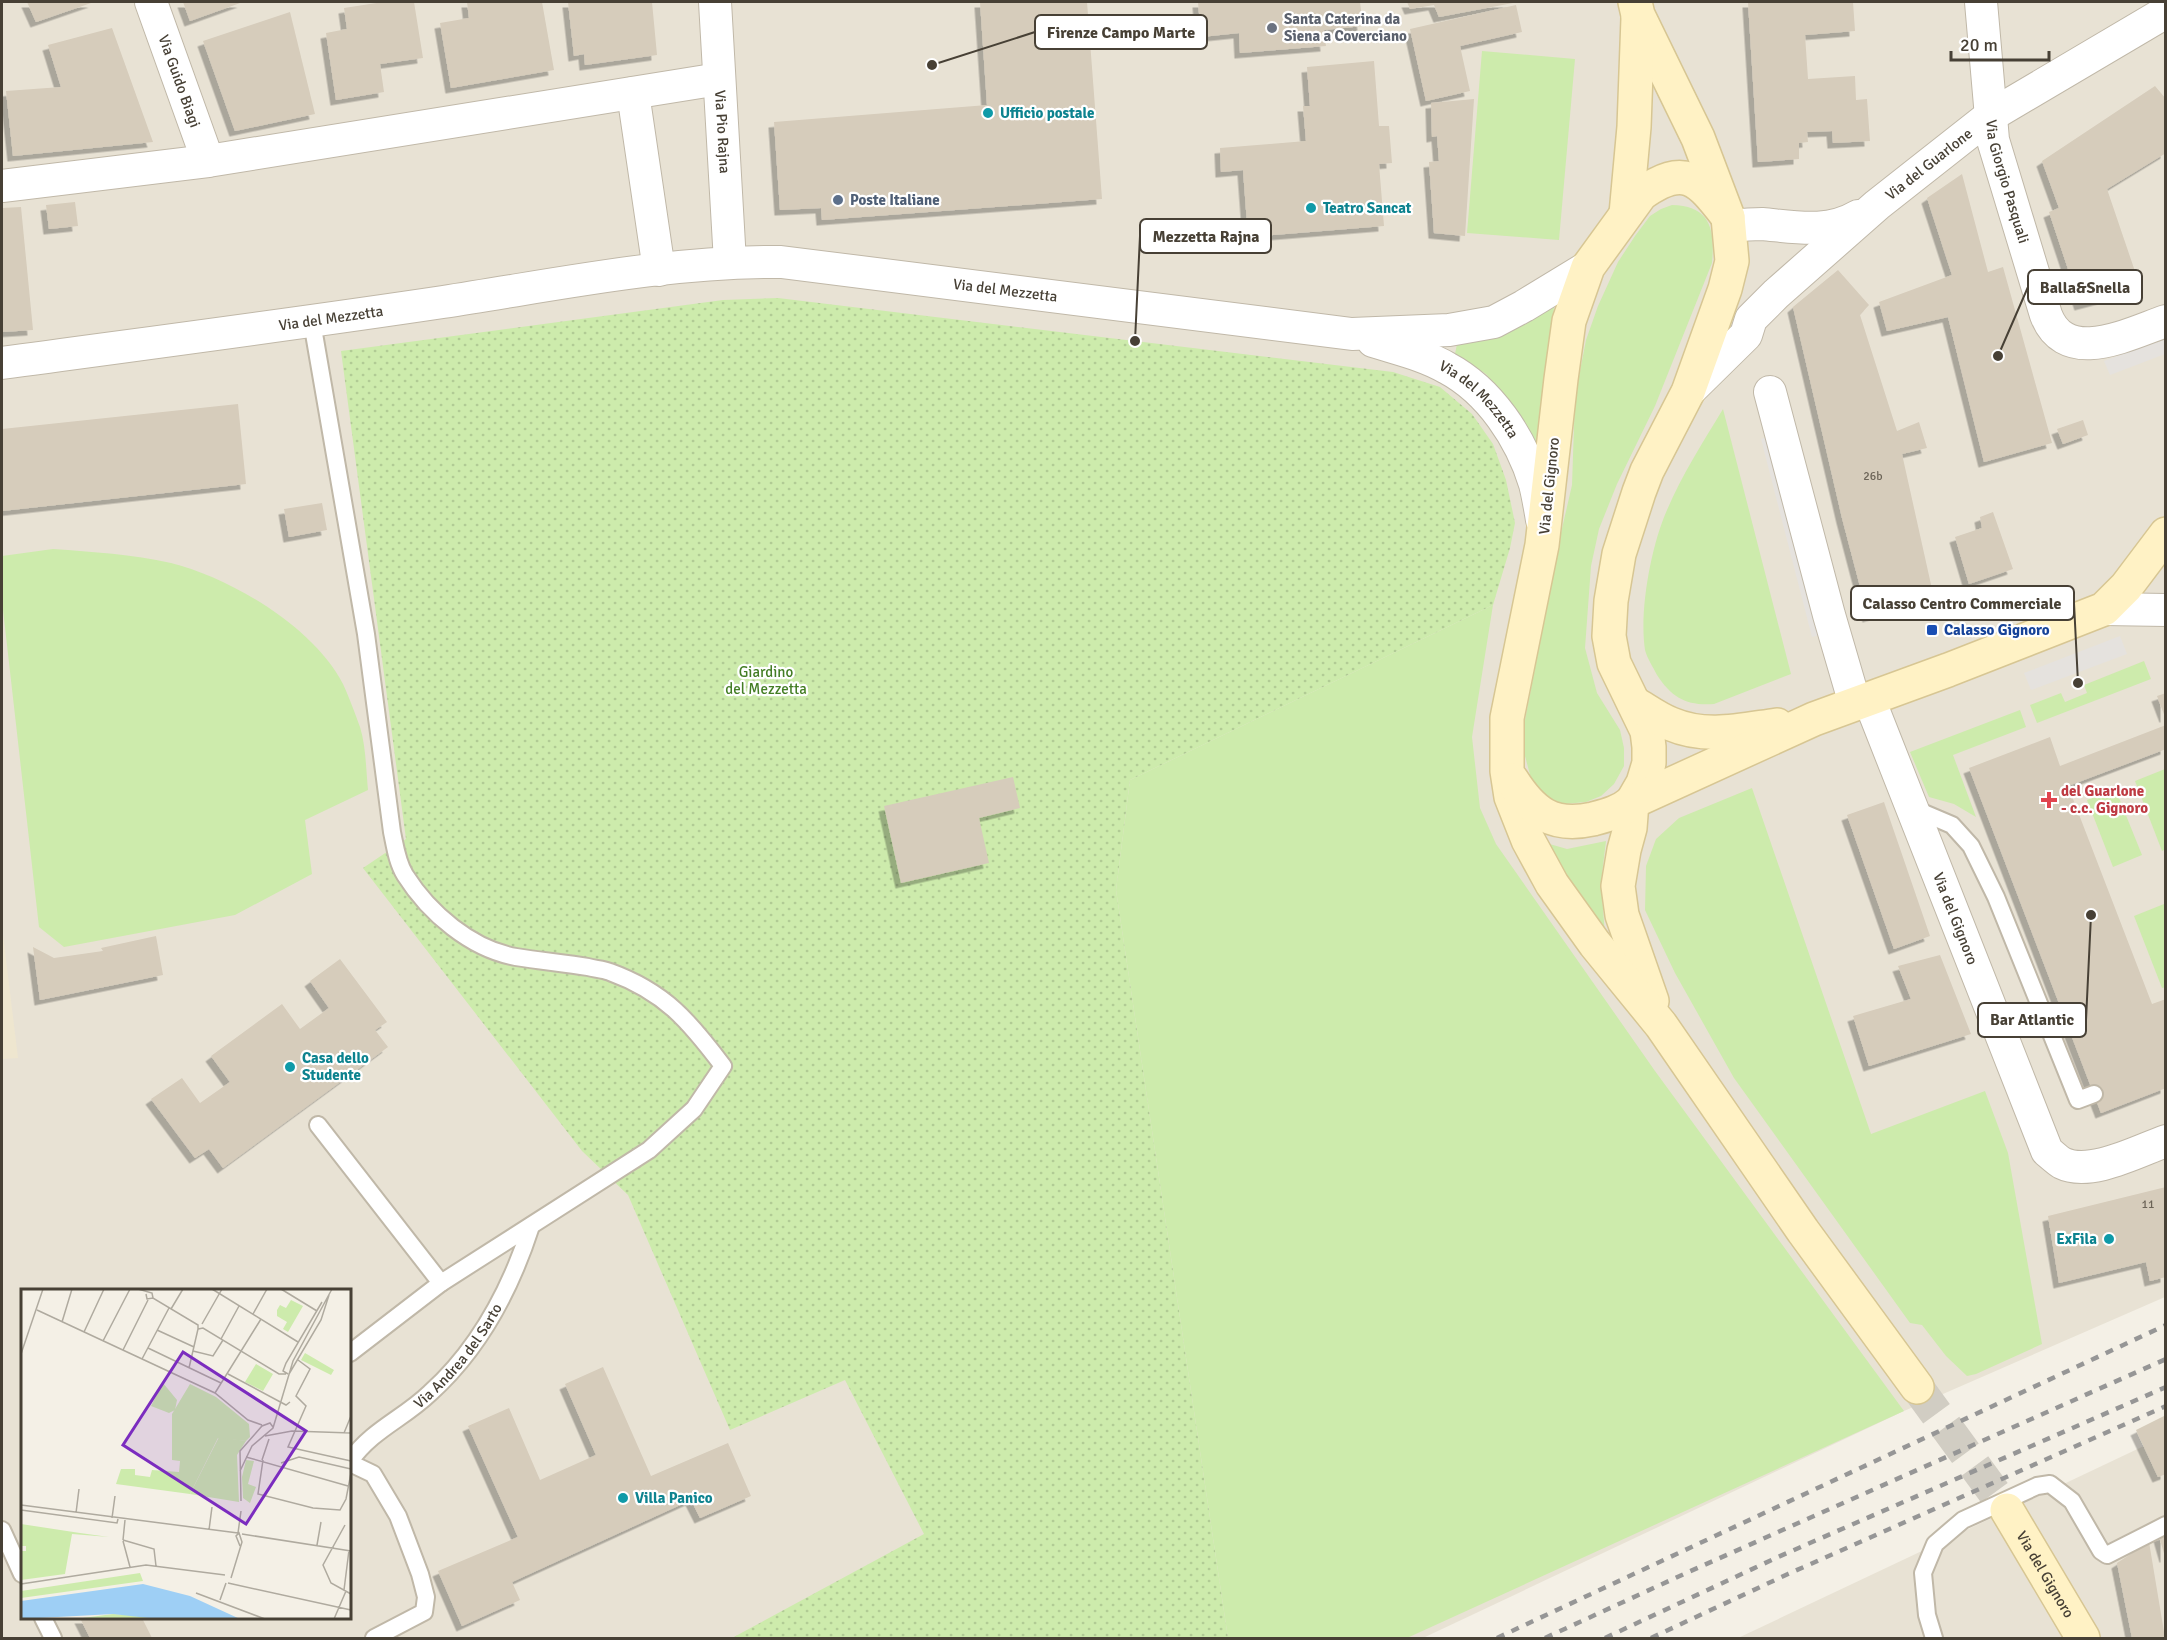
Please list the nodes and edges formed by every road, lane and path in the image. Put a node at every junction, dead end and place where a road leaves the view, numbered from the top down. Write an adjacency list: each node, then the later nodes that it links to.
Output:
1 (151, 2): 9 (street, Via Guido Biagi)
2 (716, 2): 6 (street, Via Pio Rajna)
3 (1981, 2): 8 (street, Via Giorgio Pasquali)
4 (1636, 8): 12 (main road, Via del Gignoro); 13 (main road, Via del Gignoro)
5 (2166, 12): 8 (street, Via del Guarlone)
6 (719, 80): 7 (street); 14 (street, Via Pio Rajna)
7 (633, 93): 9 (street); 16 (street)
8 (1990, 116): 11 (street, Via del Guarlone); 17 (street, Via Giorgio Pasquali)
9 (208, 161): 10 (street)
10 (2, 186)
11 (1877, 205): 13 (street, Via del Guarlone); 21 (street, Via del Guarlone)
12 (1626, 214): 13 (main road, Via del Gignoro); 15 (main road, Via del Gignoro)
13 (1728, 222): 21 (main road, Via del Gignoro)
14 (730, 262): 16 (street, Via del Mezzetta); 19 (street, Via del Mezzetta)
15 (1588, 267): 19 (street, Via del Mezzetta); 23 (main road, Via del Gignoro)
16 (659, 270): 18 (street, Via del Mezzetta)
17 (2166, 321)
18 (312, 322): 20 (street, Via del Mezzetta); 37 (lane)
19 (1352, 334): 23 (street, Via del Mezzetta)
20 (2, 363)
21 (1688, 392): 28 (main road, Via del Gignoro)
22 (1770, 392): 27 (street, Via del Gignoro)
23 (1544, 526): 30 (main road, Via del Gignoro)
24 (2166, 534): 25 (main road)
25 (2104, 609): 26 (street); 27 (main road)
26 (2166, 609)
27 (1862, 701): 29 (main road); 32 (street, Via del Gignoro)
28 (1634, 703): 29 (main road); 31 (main road, Via del Gignoro)
29 (1814, 719): 31 (main road)
30 (1507, 771): 31 (main road); 33 (main road, Via del Gignoro)
31 (1632, 802): 33 (main road, Via del Gignoro)
32 (1911, 808): 34 (lane); 36 (street, Via del Gignoro)
33 (1661, 1025): 40 (main road, Via del Gignoro)
34 (2094, 1095)
35 (318, 1125): 38 (lane)
36 (2166, 1141)
37 (531, 1226): 38 (lane); 41 (lane, Via Andrea del Sarto)
38 (441, 1284): 39 (lane)
39 (351, 1352)
40 (1917, 1387)
41 (351, 1460)
42 (351, 1463): 49 (lane)
43 (2007, 1510): 51 (main road, Via del Gignoro)
44 (2166, 1525): 50 (lane)
45 (2, 1530): 46 (lane)
46 (21, 1572)
47 (44, 1619): 48 (lane)
48 (53, 1638)
49 (374, 1638)
50 (1934, 1638)
51 (2083, 1638)

